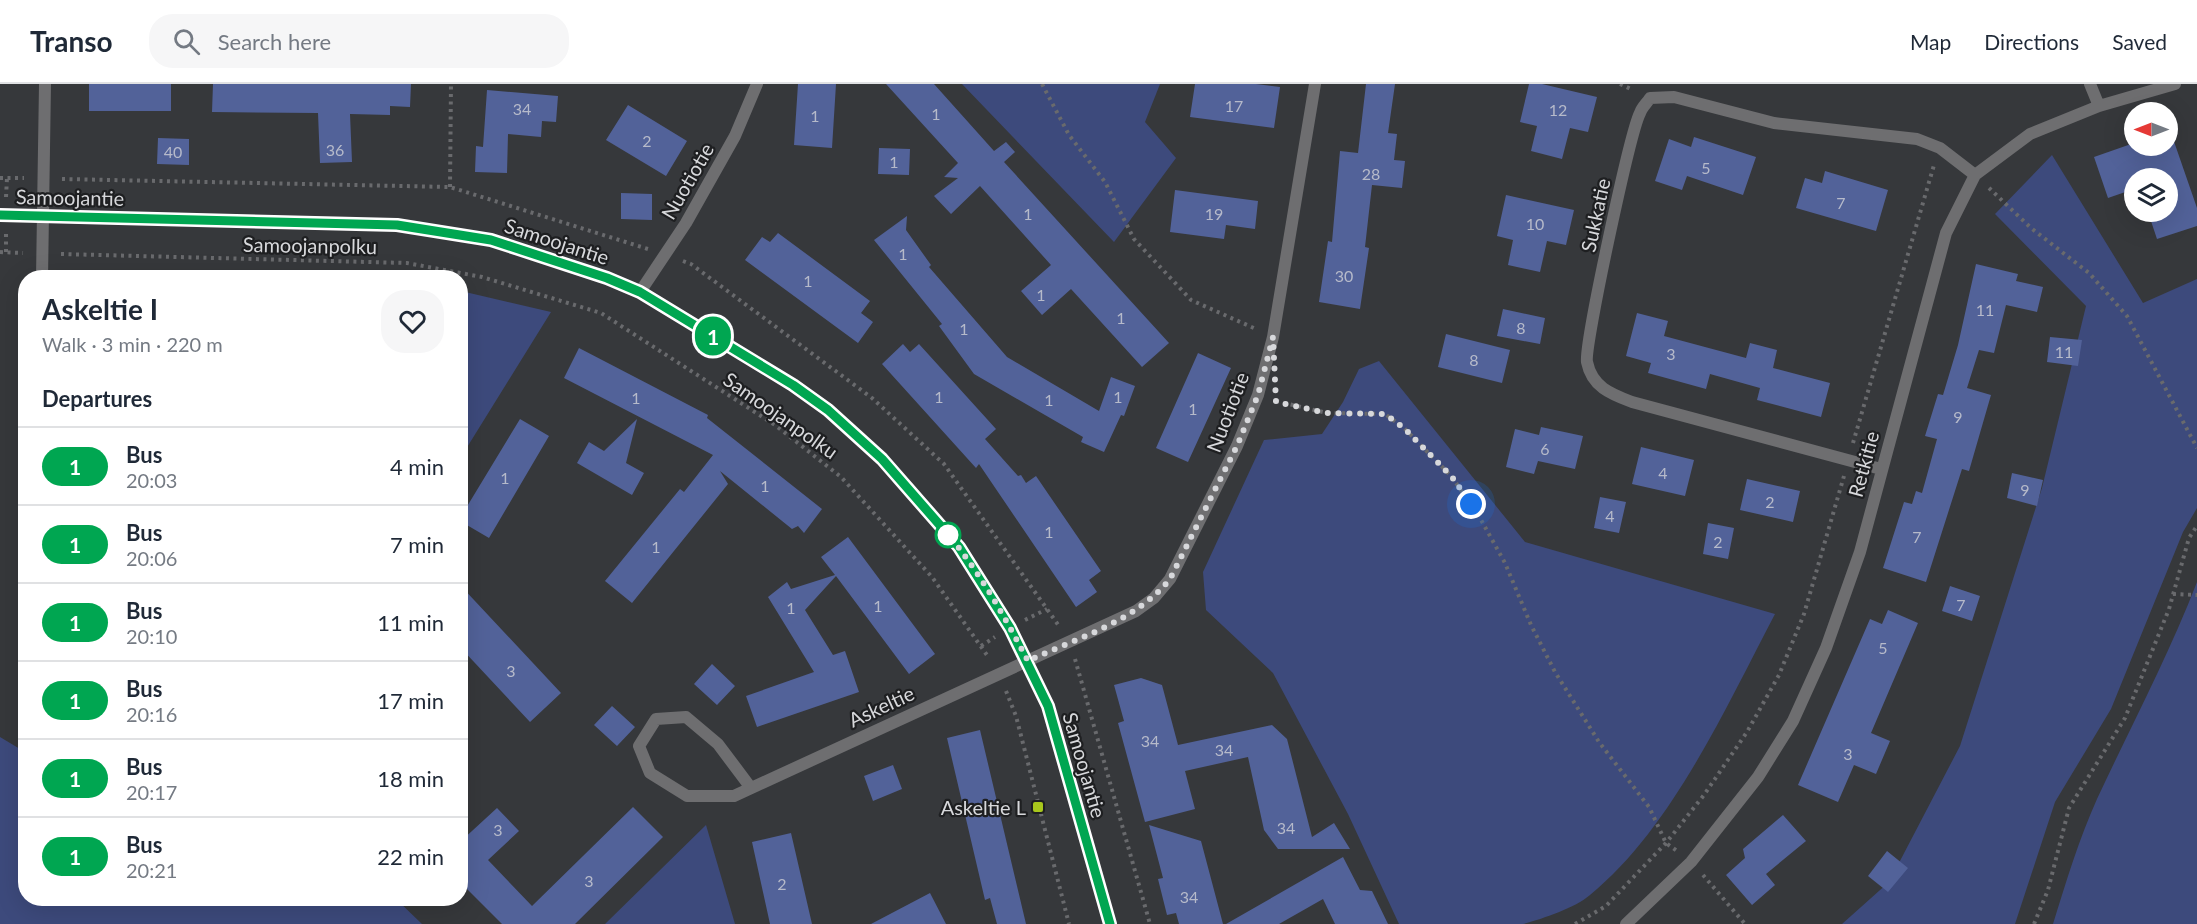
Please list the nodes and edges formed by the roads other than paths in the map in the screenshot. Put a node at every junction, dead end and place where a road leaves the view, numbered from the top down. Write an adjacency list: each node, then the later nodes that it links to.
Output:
1 (45, 84): 9 (street)
2 (757, 84): 11 (street, Nuotiotie)
3 (1315, 84): 13 (street, Nuotiotie)
4 (2090, 84): 6 (street)
5 (2175, 84): 6 (street, Retkitie)
6 (2099, 106): 7 (street, Retkitie)
7 (1975, 175): 12 (street, Retkitie); 12 (street, Sukkatie)
8 (0, 215): 9 (street, Samoojantie)
9 (43, 215): 10 (street); 11 (street, Samoojantie)
10 (42, 270)
11 (640, 292): 13 (street, Samoojantie)
12 (1881, 470): 16 (street, Retkitie)
13 (1028, 661): 14 (street, Askeltie); 15 (street, Samoojantie)
14 (751, 788): 14 (street, Askeltie)
15 (1110, 924)
16 (1626, 924)

